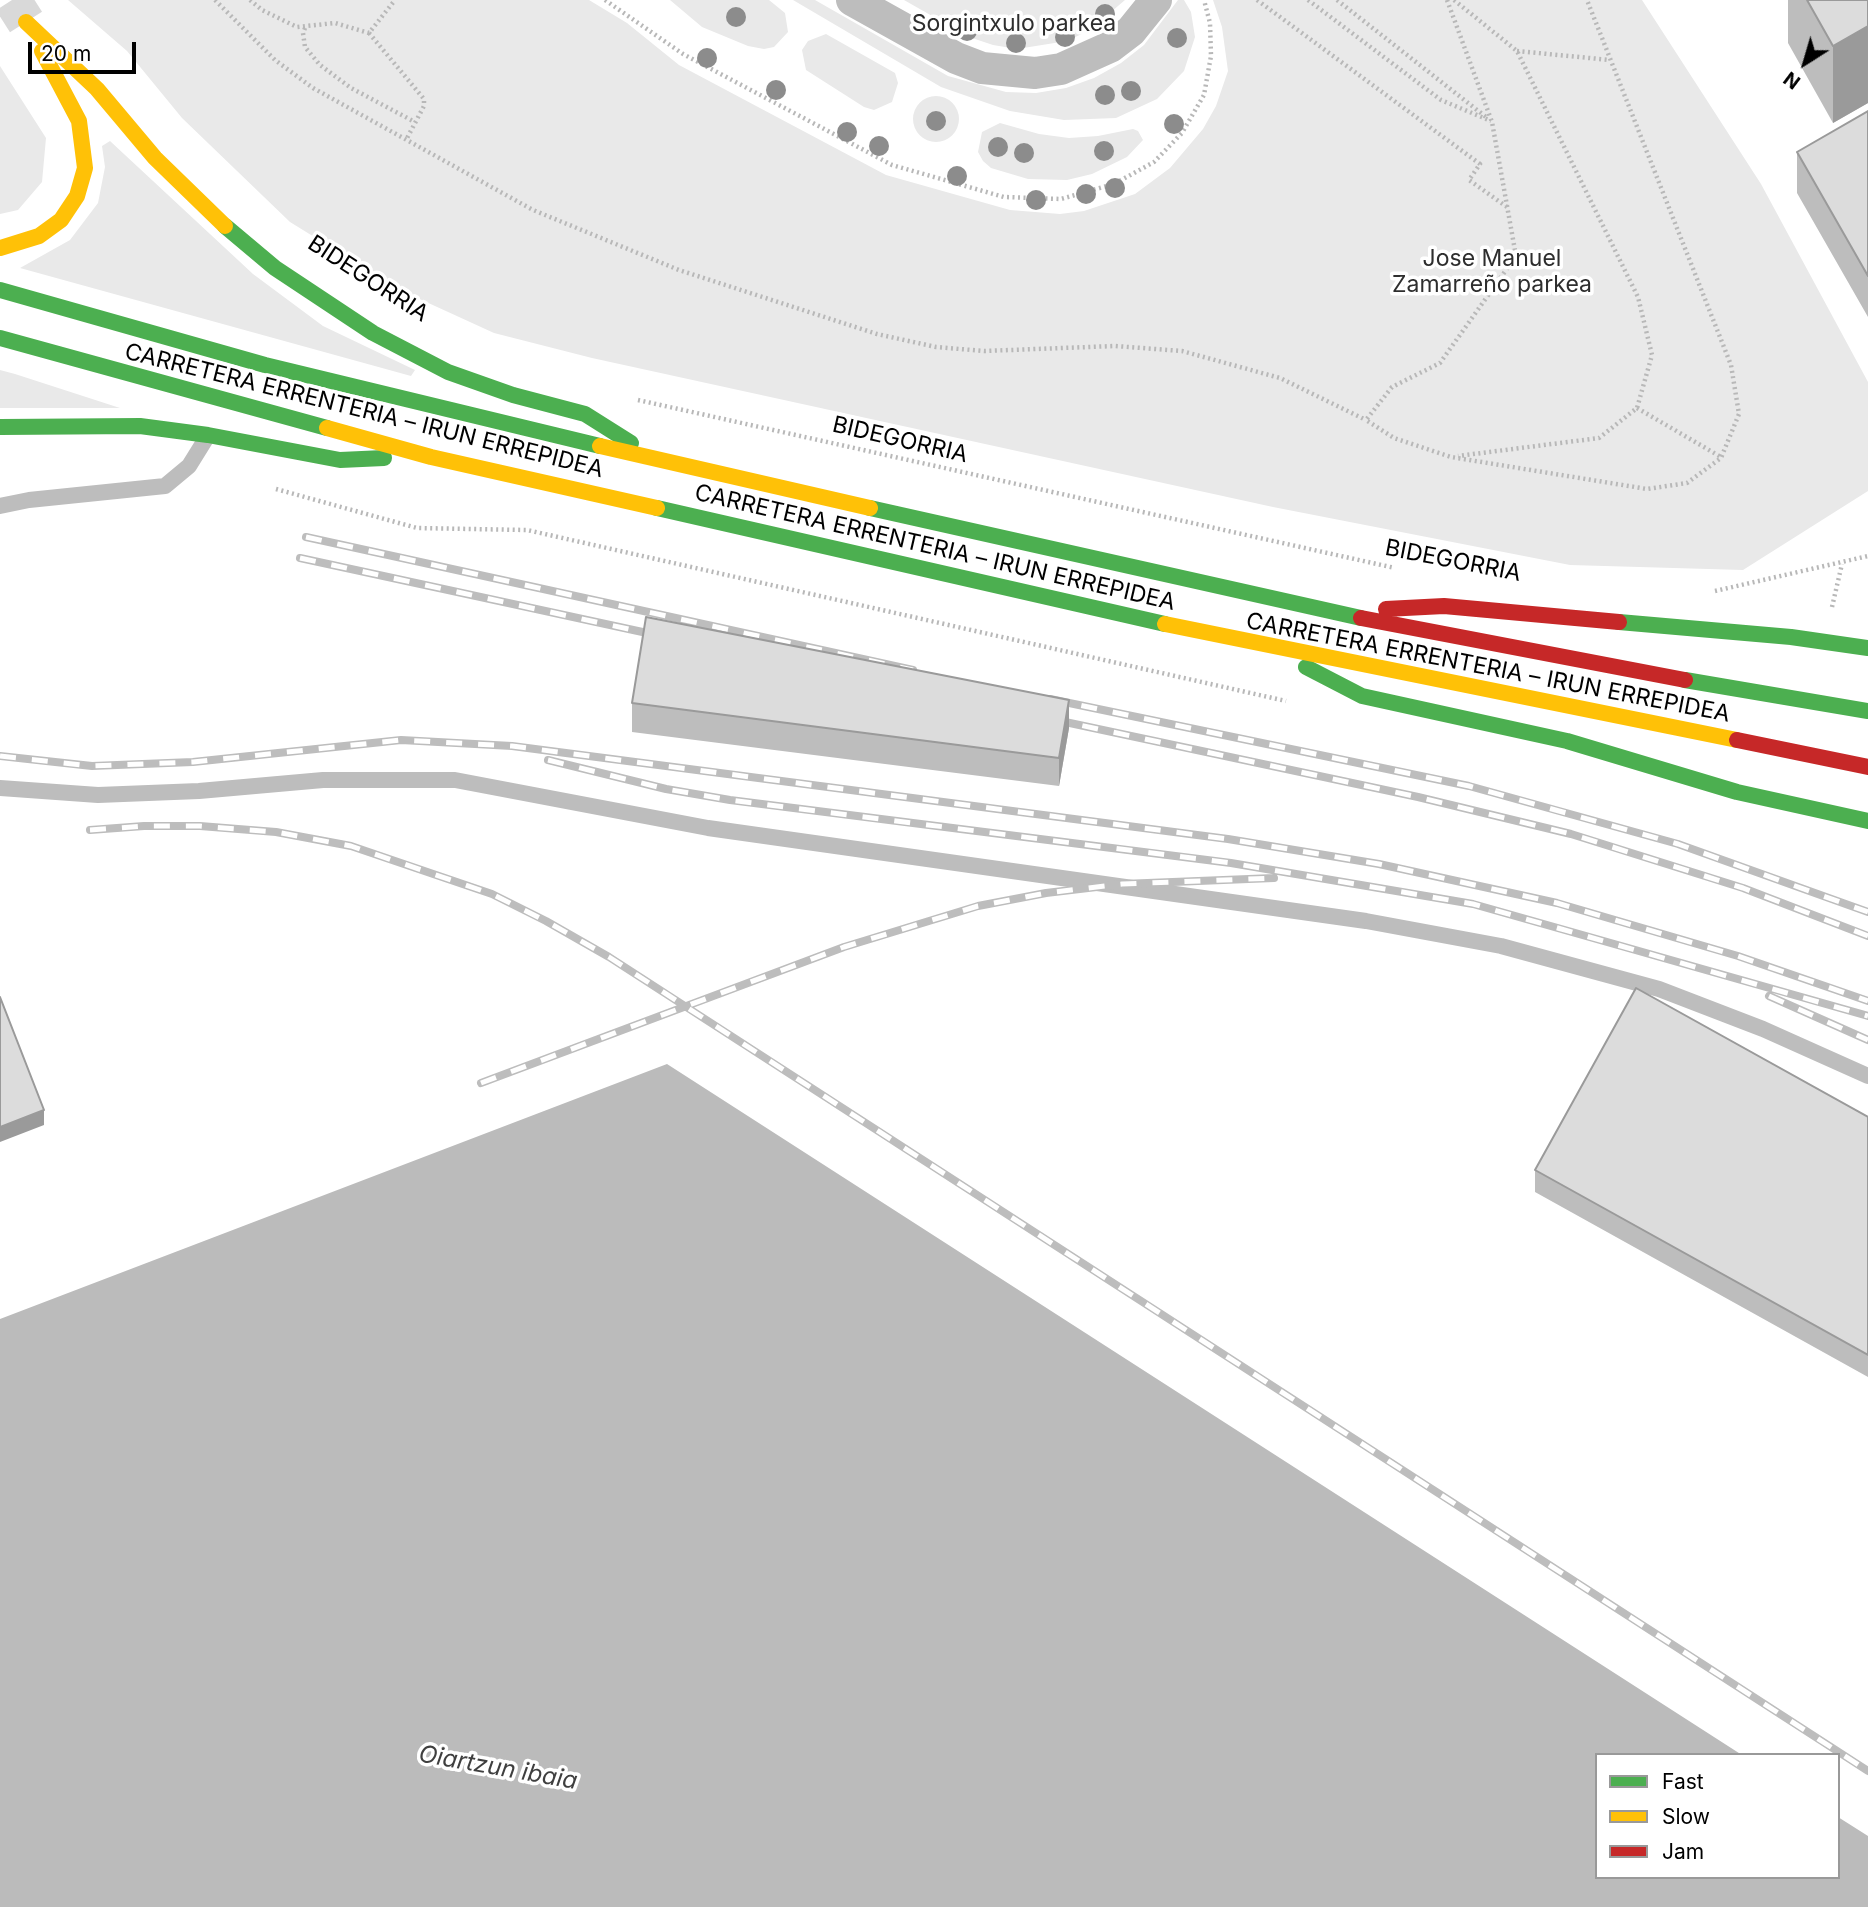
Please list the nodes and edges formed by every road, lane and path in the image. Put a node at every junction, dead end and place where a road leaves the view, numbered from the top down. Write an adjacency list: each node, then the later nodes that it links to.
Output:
1 (215, 0): 20 (path)
2 (250, 0): 14 (path)
3 (395, 0): 15 (path)
4 (605, 0): 7 (path)
5 (852, 0): 6 (street)
6 (1156, 0)
7 (1204, 0)
8 (1257, 0): 21 (path)
9 (1308, 0): 19 (path)
10 (1337, 0): 19 (path)
11 (1447, 0): 19 (path)
12 (1454, 0): 16 (path)
13 (1587, 0): 17 (path)
14 (306, 28): 15 (path); 18 (path)
15 (369, 33): 18 (path)
16 (1517, 51): 17 (path); 26 (path)
17 (1610, 60): 32 (path)
18 (413, 121): 20 (path)
19 (1492, 122): 21 (path)
20 (406, 139): 27 (path)
21 (1508, 208): 27 (path)
22 (0, 248): 33 (main road)
23 (0, 290): 33 (main road, CARRETERA ERRENTERIA – IRUN ERREPIDEA)
24 (0, 338): 30 (main road, CARRETERA ERRENTERIA – IRUN ERREPIDEA)
25 (634, 399): 37 (path, BIDEGORRIA)
26 (1637, 408): 31 (path); 32 (path)
27 (1366, 420): 31 (path)
28 (0, 427): 29 (main road)
29 (208, 435): 30 (main road); 35 (lane)
30 (432, 457): 40 (main road, CARRETERA ERRENTERIA – IRUN ERREPIDEA)
31 (1451, 457): 32 (path)
32 (1721, 458)
33 (657, 459): 39 (main road, CARRETERA ERRENTERIA – IRUN ERREPIDEA)
34 (269, 488): 42 (path)
35 (0, 506)
36 (1868, 556): 38 (path)
37 (1402, 570)
38 (1706, 592)
39 (1335, 612): 41 (main road); 43 (main road, CARRETERA ERRENTERIA – IRUN ERREPIDEA)
40 (1267, 646): 44 (main road, CARRETERA ERRENTERIA – IRUN ERREPIDEA); 46 (main road)
41 (1868, 648)
42 (1296, 703)
43 (1868, 711)
44 (1868, 767)
45 (0, 788): 47 (lane)
46 (1868, 821)
47 (1868, 1076)

